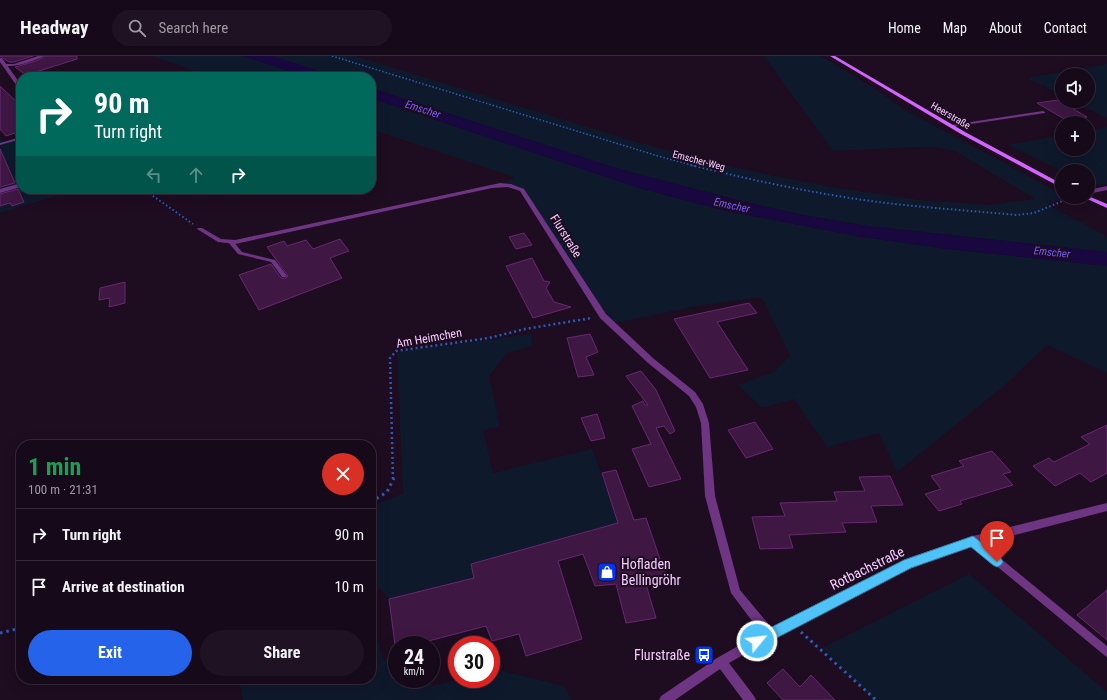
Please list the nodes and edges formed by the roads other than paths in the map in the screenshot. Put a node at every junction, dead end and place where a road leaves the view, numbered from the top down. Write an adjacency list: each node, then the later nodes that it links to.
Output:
1 (42, 56): 4 (lane)
2 (832, 56): 7 (main road, Heerstraße)
3 (0, 59): 4 (street)
4 (2, 65): 5 (street)
5 (16, 82)
6 (1043, 112): 7 (lane)
7 (951, 126): 10 (main road, Heerstraße)
8 (16, 139): 9 (lane)
9 (0, 144)
10 (1055, 182)
11 (16, 186): 13 (lane)
12 (1107, 188): 14 (street)
13 (0, 191)
14 (1095, 191)
15 (1095, 201): 16 (main road)
16 (1107, 206)
17 (200, 229): 18 (street, Flurstraße)
18 (231, 242): 19 (lane); 22 (street, Flurstraße)
19 (284, 276)
20 (1107, 507): 21 (street, Rotbachstraße)
21 (973, 541): 22 (street, Rotbachstraße); 23 (lane)
22 (769, 634): 24 (street, Rotbachstraße)
23 (1107, 652)
24 (721, 662): 25 (street, Rotbachstraße); 26 (street)
25 (665, 700)
26 (750, 700)

